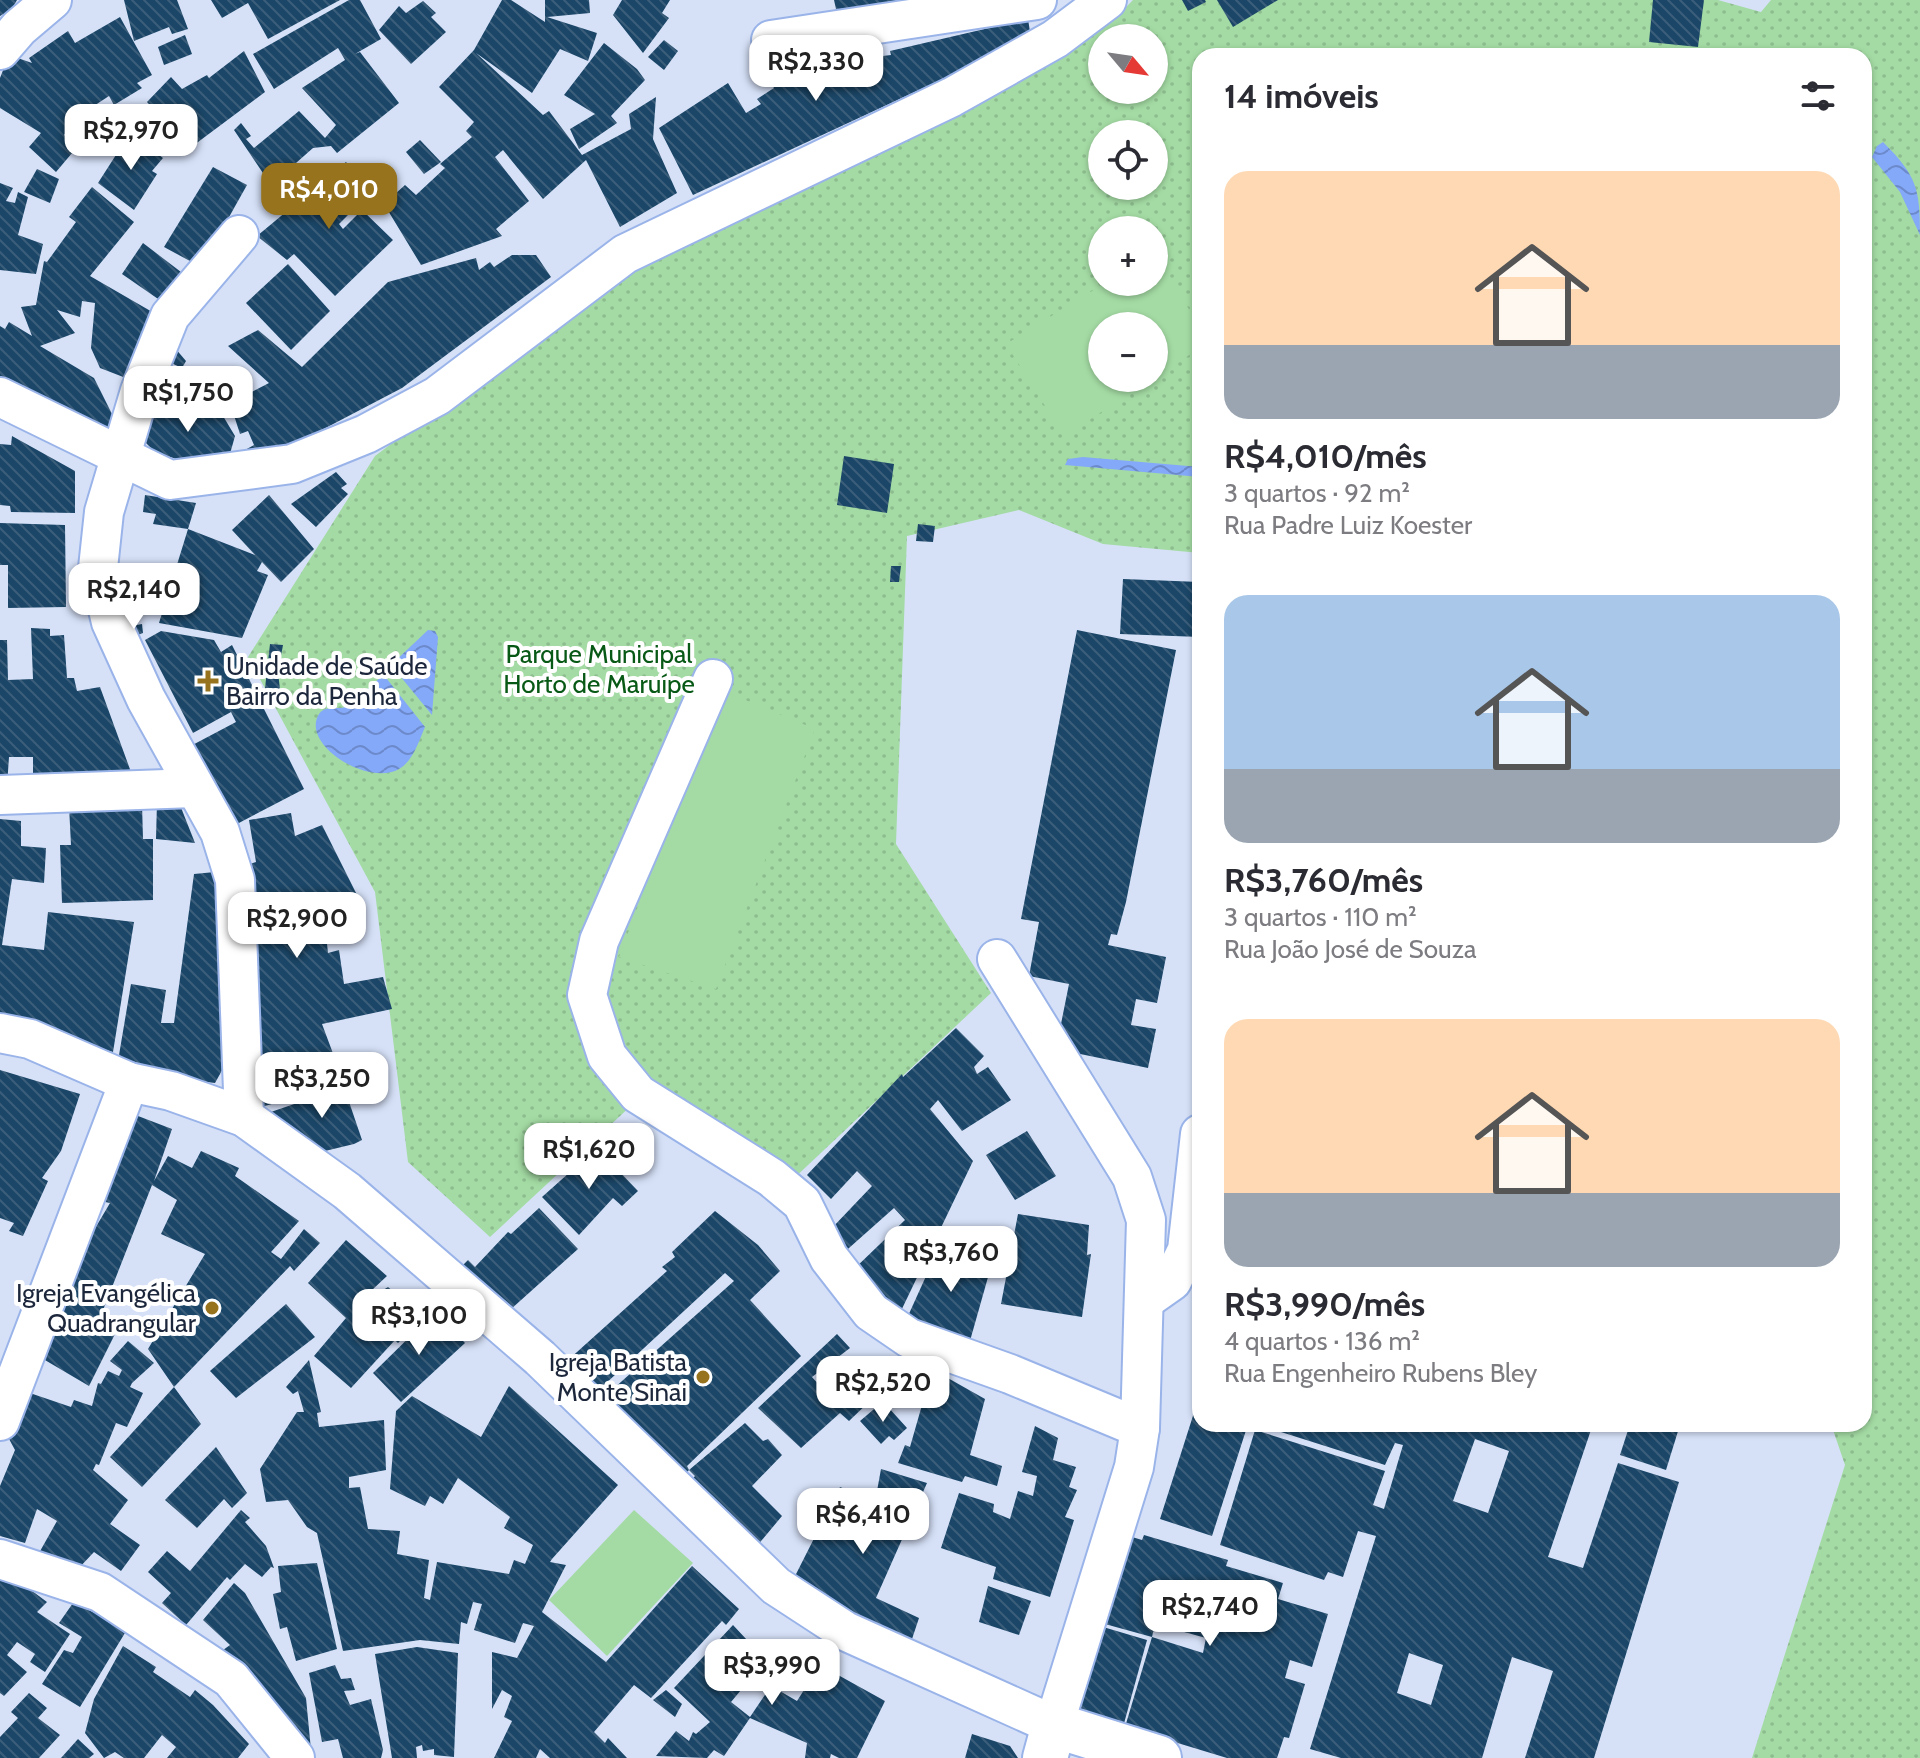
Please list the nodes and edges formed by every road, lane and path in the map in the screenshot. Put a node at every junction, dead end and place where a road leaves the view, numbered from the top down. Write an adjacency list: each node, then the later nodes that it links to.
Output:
1 (52, 0): 5 (street)
2 (1037, 0): 4 (street)
3 (1107, 0): 8 (street)
4 (771, 40)
5 (0, 50)
6 (239, 235): 8 (street)
7 (0, 397): 8 (street)
8 (121, 457): 10 (street)
9 (713, 679): 19 (street)
10 (194, 788): 11 (street); 15 (street)
11 (0, 795)
12 (997, 959): 17 (street)
13 (0, 1033): 14 (street)
14 (129, 1082): 15 (street); 18 (street)
15 (244, 1117): 21 (street)
16 (1192, 1196): 17 (street)
17 (1145, 1300): 19 (street)
18 (0, 1421)
19 (1140, 1428): 21 (street)
20 (0, 1559): 22 (street)
21 (1050, 1742): 23 (street)
22 (295, 1758)
23 (1159, 1758)

